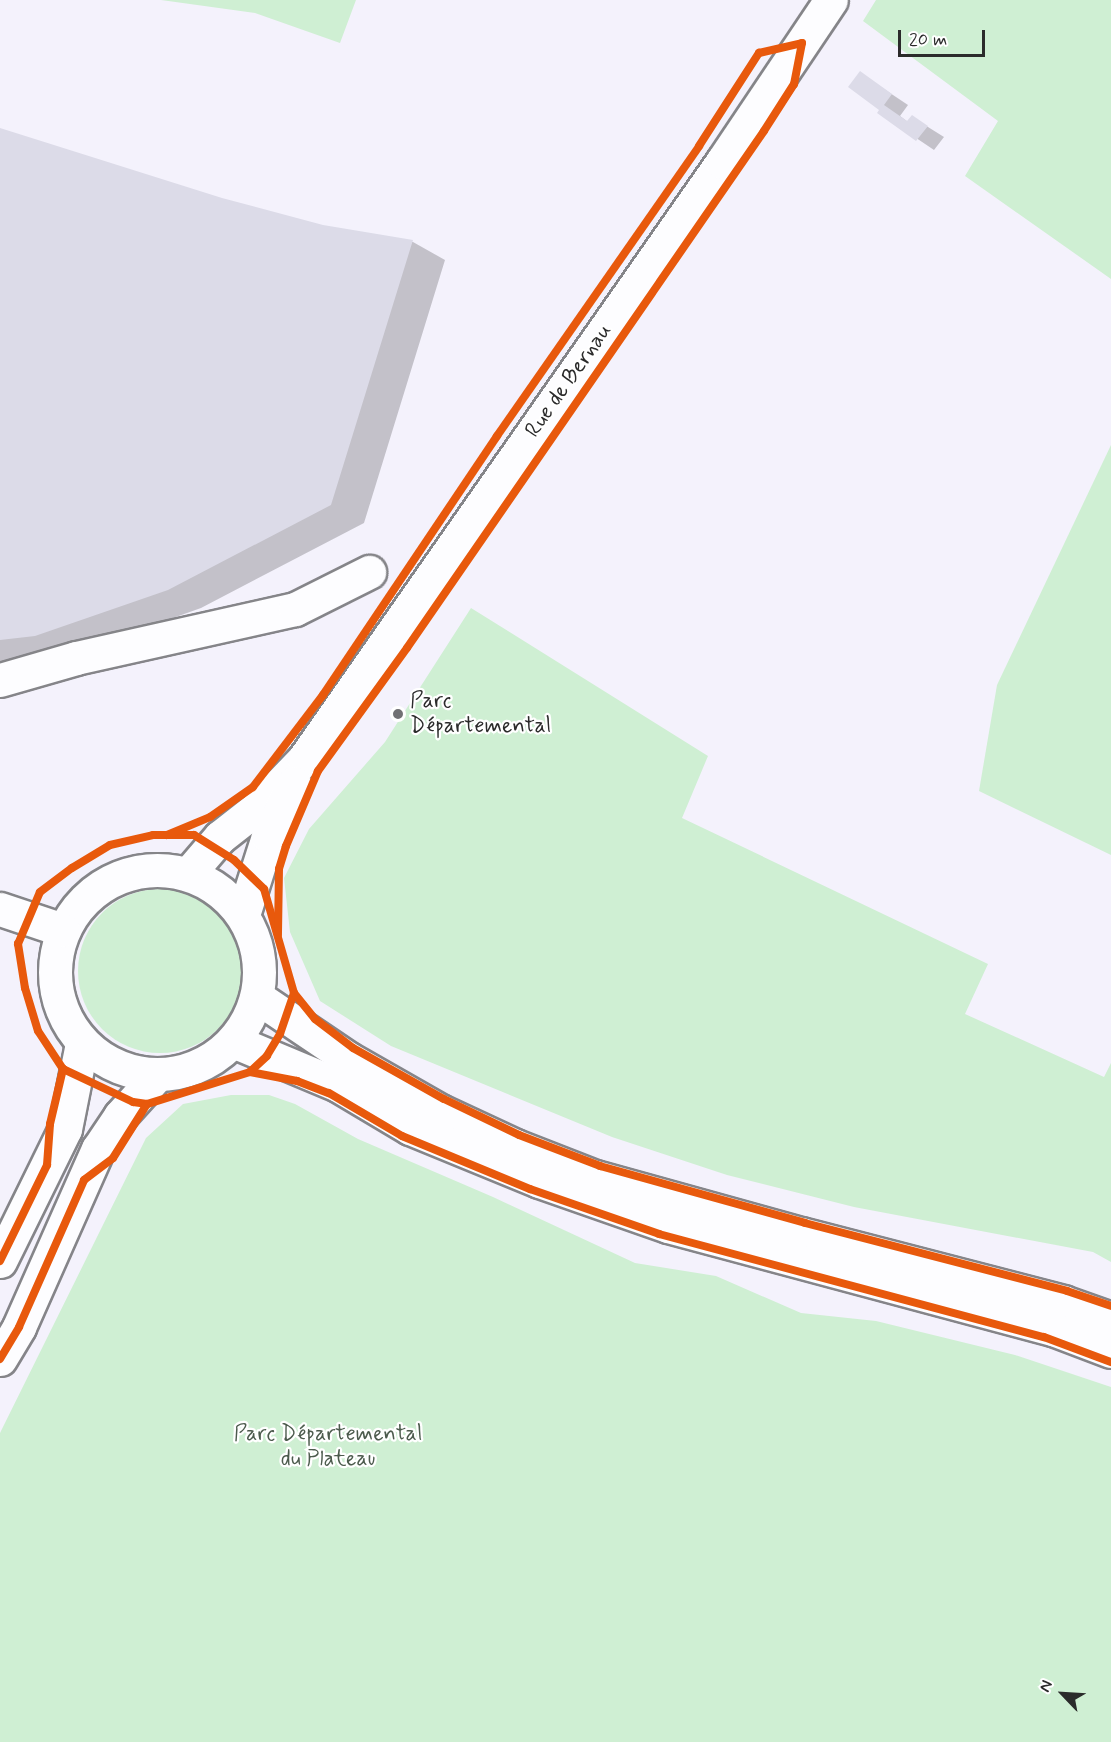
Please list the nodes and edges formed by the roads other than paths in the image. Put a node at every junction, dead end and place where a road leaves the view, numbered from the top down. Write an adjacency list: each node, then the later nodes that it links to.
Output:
1 (831, 0): 4 (street, Rue de Bernau)
2 (369, 572): 3 (street)
3 (0, 680)
4 (304, 759): 5 (street, Rue de Bernau); 7 (street, Rue de Bernau)
5 (189, 873): 7 (street); 8 (street)
6 (0, 909): 8 (street)
7 (243, 915): 9 (street)
8 (63, 930): 11 (street)
9 (257, 997): 10 (street); 14 (street)
10 (233, 1041): 12 (street); 15 (street)
11 (82, 1042): 12 (street); 13 (street)
12 (157, 1075): 16 (street)
13 (0, 1261)
14 (1111, 1319)
15 (1111, 1351)
16 (0, 1359)

